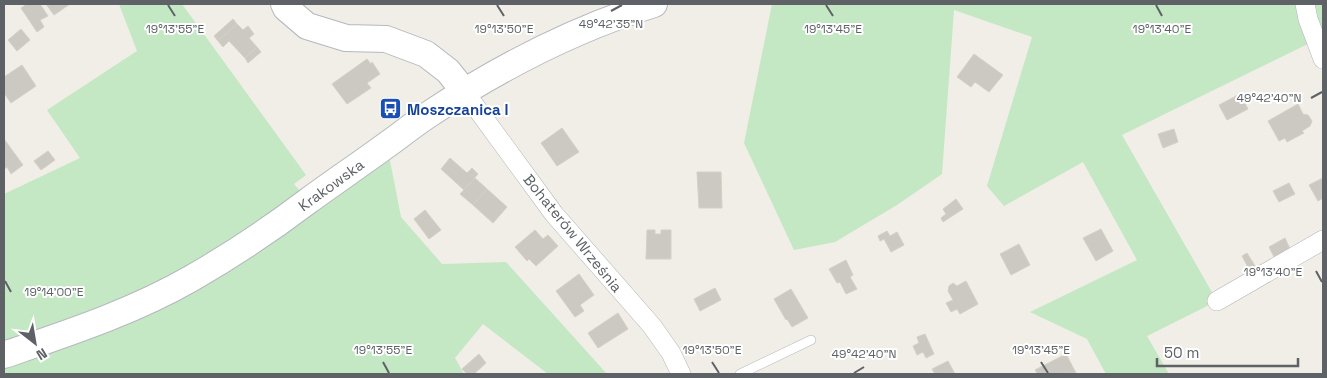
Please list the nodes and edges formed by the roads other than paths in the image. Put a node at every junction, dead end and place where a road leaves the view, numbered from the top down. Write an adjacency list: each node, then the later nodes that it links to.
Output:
1 (284, 4): 5 (main road)
2 (654, 4): 5 (main road, Krakowska)
3 (1305, 4): 4 (street)
4 (1323, 59)
5 (464, 91): 9 (main road, Krakowska); 10 (street, Bohaterów Września)
6 (1323, 240): 7 (street)
7 (1217, 301)
8 (811, 340): 11 (lane)
9 (4, 355)
10 (681, 374)
11 (740, 374)

